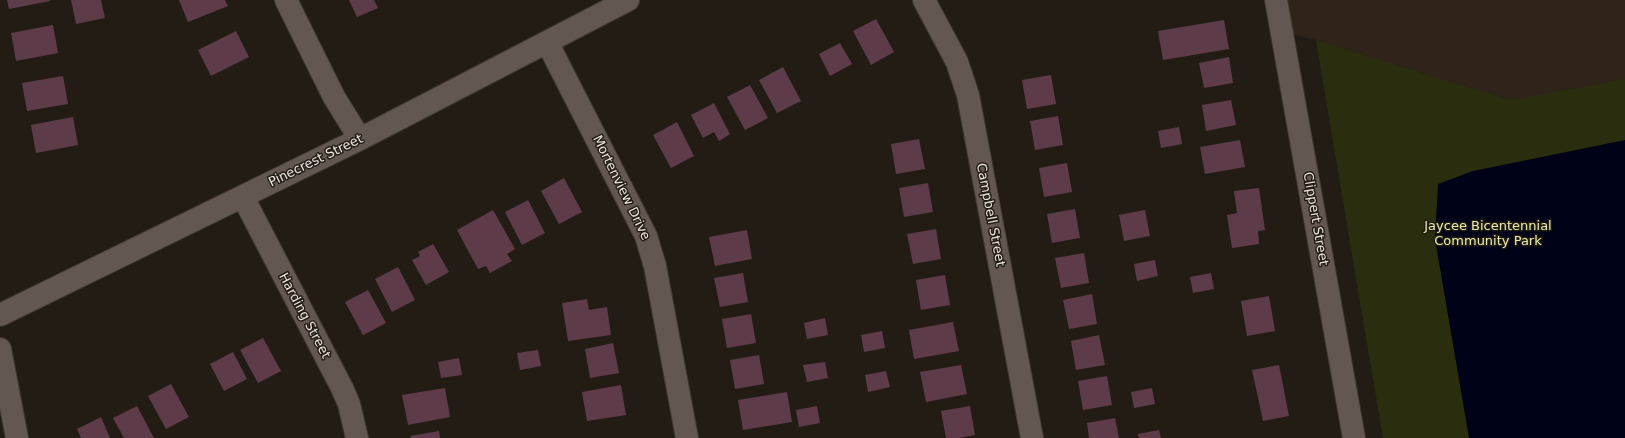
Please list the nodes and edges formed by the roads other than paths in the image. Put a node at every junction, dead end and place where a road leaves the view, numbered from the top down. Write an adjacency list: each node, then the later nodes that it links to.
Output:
1 (286, 0): 6 (street)
2 (924, 0): 13 (street, Campbell Street)
3 (1276, 0): 14 (street, Clippert Street)
4 (616, 3): 5 (street, Pinecrest Street)
5 (547, 42): 6 (street, Pinecrest Street); 12 (street, Mortenview Drive)
6 (360, 140): 7 (street, Pinecrest Street)
7 (242, 198): 8 (street, Pinecrest Street); 11 (street, Harding Street)
8 (0, 316)
9 (0, 349): 10 (street)
10 (17, 438)
11 (357, 438)
12 (686, 438)
13 (1032, 438)
14 (1354, 438)

